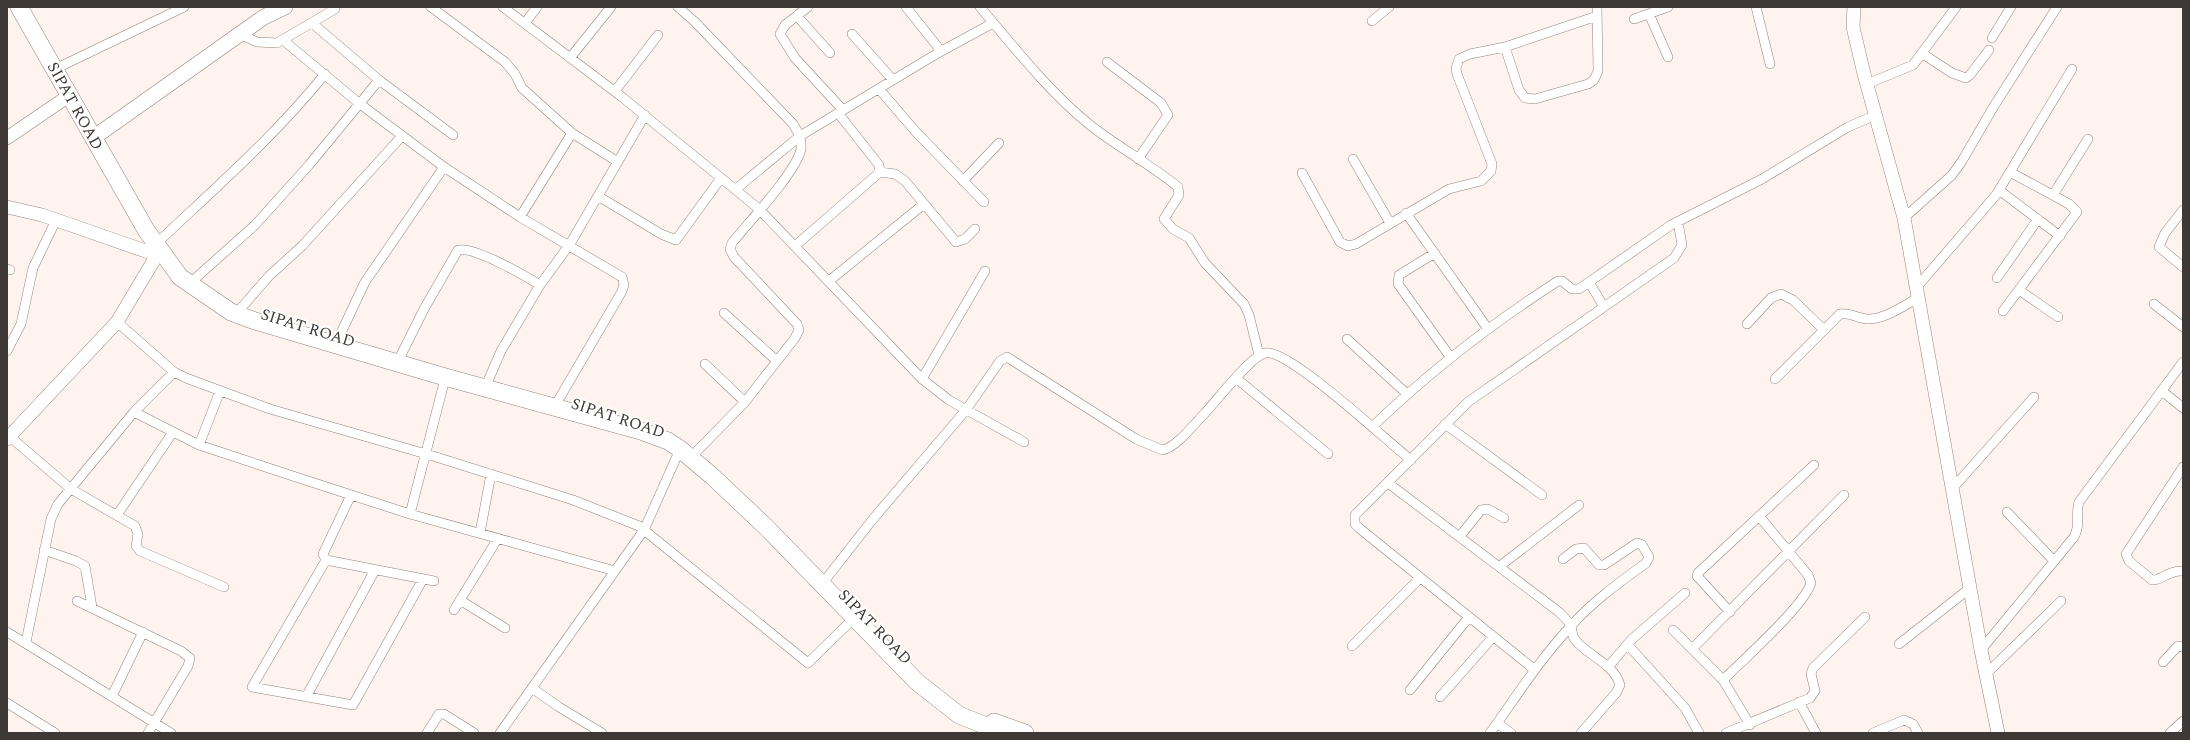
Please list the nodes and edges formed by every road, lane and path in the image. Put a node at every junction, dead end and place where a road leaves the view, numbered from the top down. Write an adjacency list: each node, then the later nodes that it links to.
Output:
1 (19, 7): 42 (highway, SIPAT ROAD)
2 (184, 7): 42 (street)
3 (285, 7): 28 (main road)
4 (431, 7): 55 (street)
5 (504, 7): 26 (street)
6 (537, 7): 26 (street)
7 (611, 7): 39 (street)
8 (678, 7): 58 (street)
9 (808, 7): 22 (street)
10 (906, 7): 35 (street)
11 (980, 7): 27 (street)
12 (1390, 7): 24 (street)
13 (1668, 7): 21 (street)
14 (1756, 7): 41 (street)
15 (1854, 7): 47 (street)
16 (1956, 7): 37 (street)
17 (2011, 7): 31 (street)
18 (2057, 7): 83 (street)
19 (335, 9): 25 (street)
20 (1597, 12): 33 (street); 33 (street)
21 (1649, 14): 23 (street); 38 (street)
22 (797, 16): 36 (street); 52 (street)
23 (1634, 19)
24 (1372, 22)
25 (312, 23): 32 (street); 45 (street)
26 (525, 23): 39 (street)
27 (994, 23): 35 (street); 63 (street)
28 (240, 34): 32 (street); 60 (main road)
29 (852, 34): 46 (street)
30 (658, 35): 49 (street)
31 (1992, 38)
32 (283, 40): 44 (street)
33 (1505, 47): 81 (street)
34 (1988, 50): 37 (street)
35 (941, 52): 46 (street)
36 (830, 53)
37 (1923, 54): 47 (street)
38 (1668, 57)
39 (570, 58): 49 (street)
40 (1107, 62): 63 (street)
41 (1770, 64)
42 (55, 69): 50 (highway, SIPAT ROAD)
43 (2072, 69): 68 (street)
44 (325, 74): 51 (street); 92 (street)
45 (379, 80): 51 (street); 56 (street)
46 (893, 80): 48 (street)
47 (1867, 84): 54 (street)
48 (879, 89): 52 (street); 71 (street)
49 (615, 91): 53 (street)
50 (70, 96): 59 (street); 60 (highway, SIPAT ROAD)
51 (360, 104): 57 (street); 97 (street)
52 (840, 112): 58 (street); 67 (street)
53 (645, 115): 65 (street); 70 (street)
54 (1876, 115): 83 (street); 86 (street)
55 (572, 133): 65 (street); 82 (street)
56 (453, 135)
57 (402, 136): 66 (street); 105 (street)
58 (800, 136): 72 (street); 79 (street)
59 (7, 138)
60 (92, 138): 92 (highway, SIPAT ROAD)
61 (2088, 140): 74 (street)
62 (999, 142): 71 (street)
63 (1138, 159): 117 (street)
64 (1353, 159): 87 (street)
65 (618, 162): 75 (street)
66 (444, 168): 82 (street); 114 (street)
67 (880, 172): 77 (street); 91 (street)
68 (2010, 172): 73 (street); 74 (street)
69 (1302, 173): 87 (street)
70 (721, 178): 72 (street); 75 (street)
71 (963, 181): 76 (street)
72 (736, 189): 79 (street)
73 (1999, 190): 84 (street); 102 (street)
74 (2053, 195): 89 (street)
75 (598, 196): 90 (street)
76 (984, 202)
77 (924, 204): 88 (street); 98 (street)
78 (7, 207): 85 (street)
79 (759, 208): 91 (street); 120 (street)
80 (2183, 210): 94 (street)
81 (1406, 213): 87 (street); 93 (street)
82 (520, 217): 90 (street)
83 (1904, 218): 102 (street)
84 (2038, 219): 89 (street); 96 (street)
85 (56, 220): 92 (street); 116 (street)
86 (1678, 222): 99 (street); 104 (street)
87 (1390, 223)
88 (975, 228)
89 (2060, 236): 101 (street)
90 (570, 244): 100 (street); 133 (street)
91 (795, 246): 98 (street)
92 (157, 250): 97 (highway, SIPAT ROAD); 109 (street)
93 (1435, 253): 112 (street); 119 (street)
94 (2183, 267)
95 (986, 271): 126 (street)
96 (1997, 278)
97 (191, 281): 105 (highway, SIPAT ROAD)
98 (829, 281): 126 (street)
99 (1589, 282): 104 (street); 112 (street)
100 (540, 285): 118 (street); 128 (street)
101 (2019, 290): 106 (street); 108 (street)
102 (1917, 293): 113 (street); 153 (street)
103 (2154, 304): 111 (street)
104 (1604, 307): 138 (street)
105 (239, 310): 114 (highway, SIPAT ROAD); 124 (highway, SIPAT ROAD)
106 (2003, 311)
107 (724, 313): 120 (street)
108 (2058, 317)
109 (117, 322): 123 (street); 141 (street)
110 (1748, 324): 113 (street)
111 (2183, 327)
112 (1488, 329): 119 (street)
113 (1823, 329): 127 (street)
114 (339, 337): 118 (highway, SIPAT ROAD)
115 (1347, 339): 131 (street)
116 (7, 351)
117 (1259, 355): 125 (street); 139 (street)
118 (400, 357): 124 (highway, SIPAT ROAD)
119 (1451, 358): 131 (street)
120 (777, 361): 134 (street)
121 (2183, 362): 130 (street)
122 (705, 364): 134 (street)
123 (174, 372): 129 (street); 137 (street)
124 (446, 373): 128 (highway, SIPAT ROAD); 144 (highway, SIPAT ROAD); 145 (street)
125 (1236, 378): 136 (street); 146 (street)
126 (922, 379): 136 (street)
127 (1775, 379)
128 (488, 381): 133 (highway, SIPAT ROAD)
129 (220, 391): 143 (street); 145 (street)
130 (2162, 391): 135 (street); 171 (street)
131 (1407, 394): 139 (street)
132 (2034, 397): 153 (street)
133 (558, 399): 144 (highway, SIPAT ROAD)
134 (746, 402): 144 (street)
135 (2183, 408)
136 (966, 410): 142 (street); 179 (street)
137 (134, 412): 140 (street); 152 (street)
138 (1445, 424): 147 (street); 155 (street)
139 (1372, 428): 147 (street)
140 (173, 432): 143 (street); 160 (street)
141 (8, 437): 152 (street)
142 (1024, 442)
143 (199, 445): 154 (street)
144 (687, 447): 163 (street); 179 (highway, SIPAT ROAD)
145 (425, 454): 150 (street); 159 (street)
146 (1328, 454)
147 (1411, 460): 151 (street)
148 (1814, 465): 161 (street)
149 (2183, 467): 175 (street)
150 (491, 474): 163 (street); 164 (street)
151 (1388, 483): 165 (street); 176 (street)
152 (71, 489): 160 (street); 167 (street)
153 (1952, 489): 181 (street)
154 (351, 495): 159 (street); 170 (street)
155 (1542, 495)
156 (1844, 495): 168 (street)
157 (1579, 504): 172 (street)
158 (2007, 512): 171 (street)
159 (410, 514): 164 (street)
160 (117, 515): 180 (street)
161 (1759, 516): 168 (street); 188 (street)
162 (1504, 518): 165 (street)
163 (644, 530): 174 (street); 189 (street)
164 (480, 533): 166 (street)
165 (1460, 536): 172 (street)
166 (498, 538): 174 (street); 183 (street)
167 (44, 550): 186 (street); 198 (street)
168 (1789, 552): 188 (street); 209 (street)
169 (1563, 559): 192 (street)
170 (326, 560): 173 (street); 213 (street)
171 (2054, 562): 204 (street)
172 (1500, 566): 192 (street)
173 (375, 570): 177 (street); 213 (street)
174 (615, 571): 210 (street)
175 (2183, 571)
176 (1420, 578): 191 (street); 201 (street)
177 (423, 579): 178 (street); 213 (street)
178 (434, 581)
179 (825, 581): 189 (highway, SIPAT ROAD); 221 (highway, SIPAT ROAD)
180 (224, 587)
181 (1970, 588): 199 (street); 204 (street)
182 (1685, 593): 200 (street)
183 (460, 600): 187 (street); 193 (street)
184 (77, 601): 186 (street)
185 (2061, 601): 208 (street)
186 (92, 607): 196 (street)
187 (454, 610)
188 (1730, 612): 203 (street)
189 (855, 617): 221 (highway, SIPAT ROAD)
190 (1865, 617): 215 (street)
191 (1469, 618): 197 (street); 211 (street)
192 (1571, 626): 206 (street); 207 (street)
193 (505, 628)
194 (1673, 630): 203 (street)
195 (7, 632): 198 (street)
196 (143, 632): 212 (street); 218 (street)
197 (1493, 636): 207 (street); 214 (street)
198 (26, 642): 212 (street)
199 (1899, 644)
200 (1628, 645): 206 (street); 234 (street)
201 (1352, 646)
202 (2183, 647): 205 (street)
203 (1692, 649): 209 (street)
204 (1981, 650): 208 (street)
205 (2163, 662)
206 (1608, 666): 233 (street)
207 (1535, 670): 219 (street)
208 (1986, 674): 239 (street)
209 (1723, 680): 220 (street)
210 (532, 688): 227 (street); 228 (street)
211 (1410, 690)
212 (112, 696): 218 (street)
213 (306, 697)
214 (1440, 697)
215 (1799, 702): 220 (street); 236 (street)
216 (7, 703): 222 (street)
217 (2183, 721): 240 (street)
218 (154, 723): 223 (street); 224 (street)
219 (1497, 723): 231 (street); 232 (street)
220 (1750, 724): 235 (street)
221 (983, 726): 229 (highway, SIPAT ROAD); 230 (highway, SIPAT ROAD)
222 (56, 733)
223 (148, 733)
224 (171, 733)
225 (427, 733): 226 (street)
226 (474, 733)
227 (500, 733)
228 (602, 733)
229 (1004, 733)
230 (1026, 733)
231 (1490, 733)
232 (1511, 733)
233 (1581, 733)
234 (1699, 733)
235 (1726, 733)
236 (1816, 733)
237 (1873, 733): 238 (street)
238 (1918, 733)
239 (1998, 733)
240 (2170, 733)

